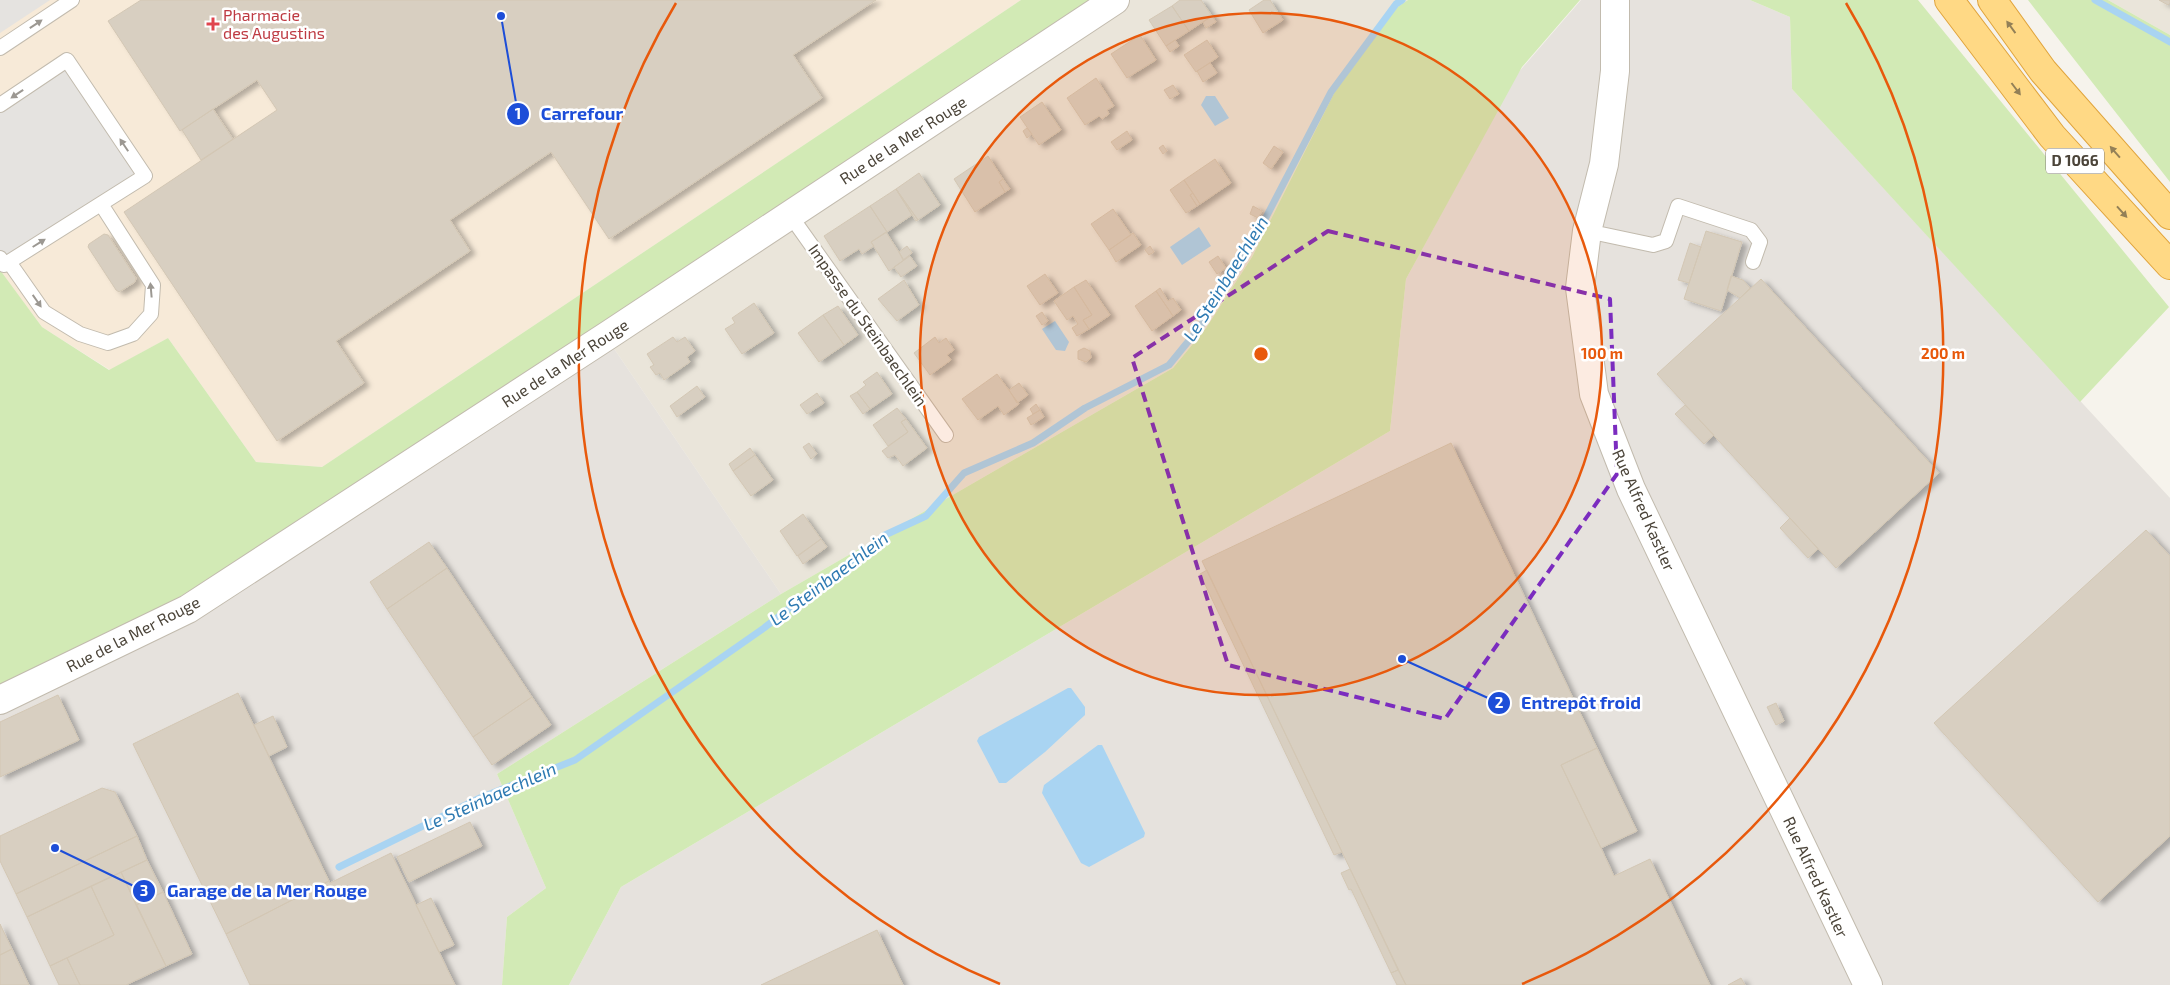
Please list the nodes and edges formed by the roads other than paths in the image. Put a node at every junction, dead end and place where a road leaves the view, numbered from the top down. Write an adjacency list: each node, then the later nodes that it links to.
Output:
1 (72, 0): 6 (lane, one-way to 1)
2 (1114, 0): 9 (street, Rue de la Mer Rouge)
3 (1615, 0): 11 (street, Rue Alfred Kastler)
4 (1949, 0): 14 (highway, D 1066, one-way to 14)
5 (1992, 0): 10 (highway, D 1066, one-way to 5)
6 (0, 48)
7 (0, 105): 8 (lane, one-way to 7)
8 (101, 204): 12 (lane, one-way to 8); 12 (lane, one-way to 8)
9 (790, 214): 15 (lane, Impasse du Steinbaechlein); 16 (street, Rue de la Mer Rouge)
10 (2170, 215)
11 (1587, 231): 13 (lane); 17 (street, Rue Alfred Kastler)
12 (4, 260)
13 (1753, 262)
14 (2170, 265)
15 (946, 435)
16 (0, 700)
17 (1868, 985)

